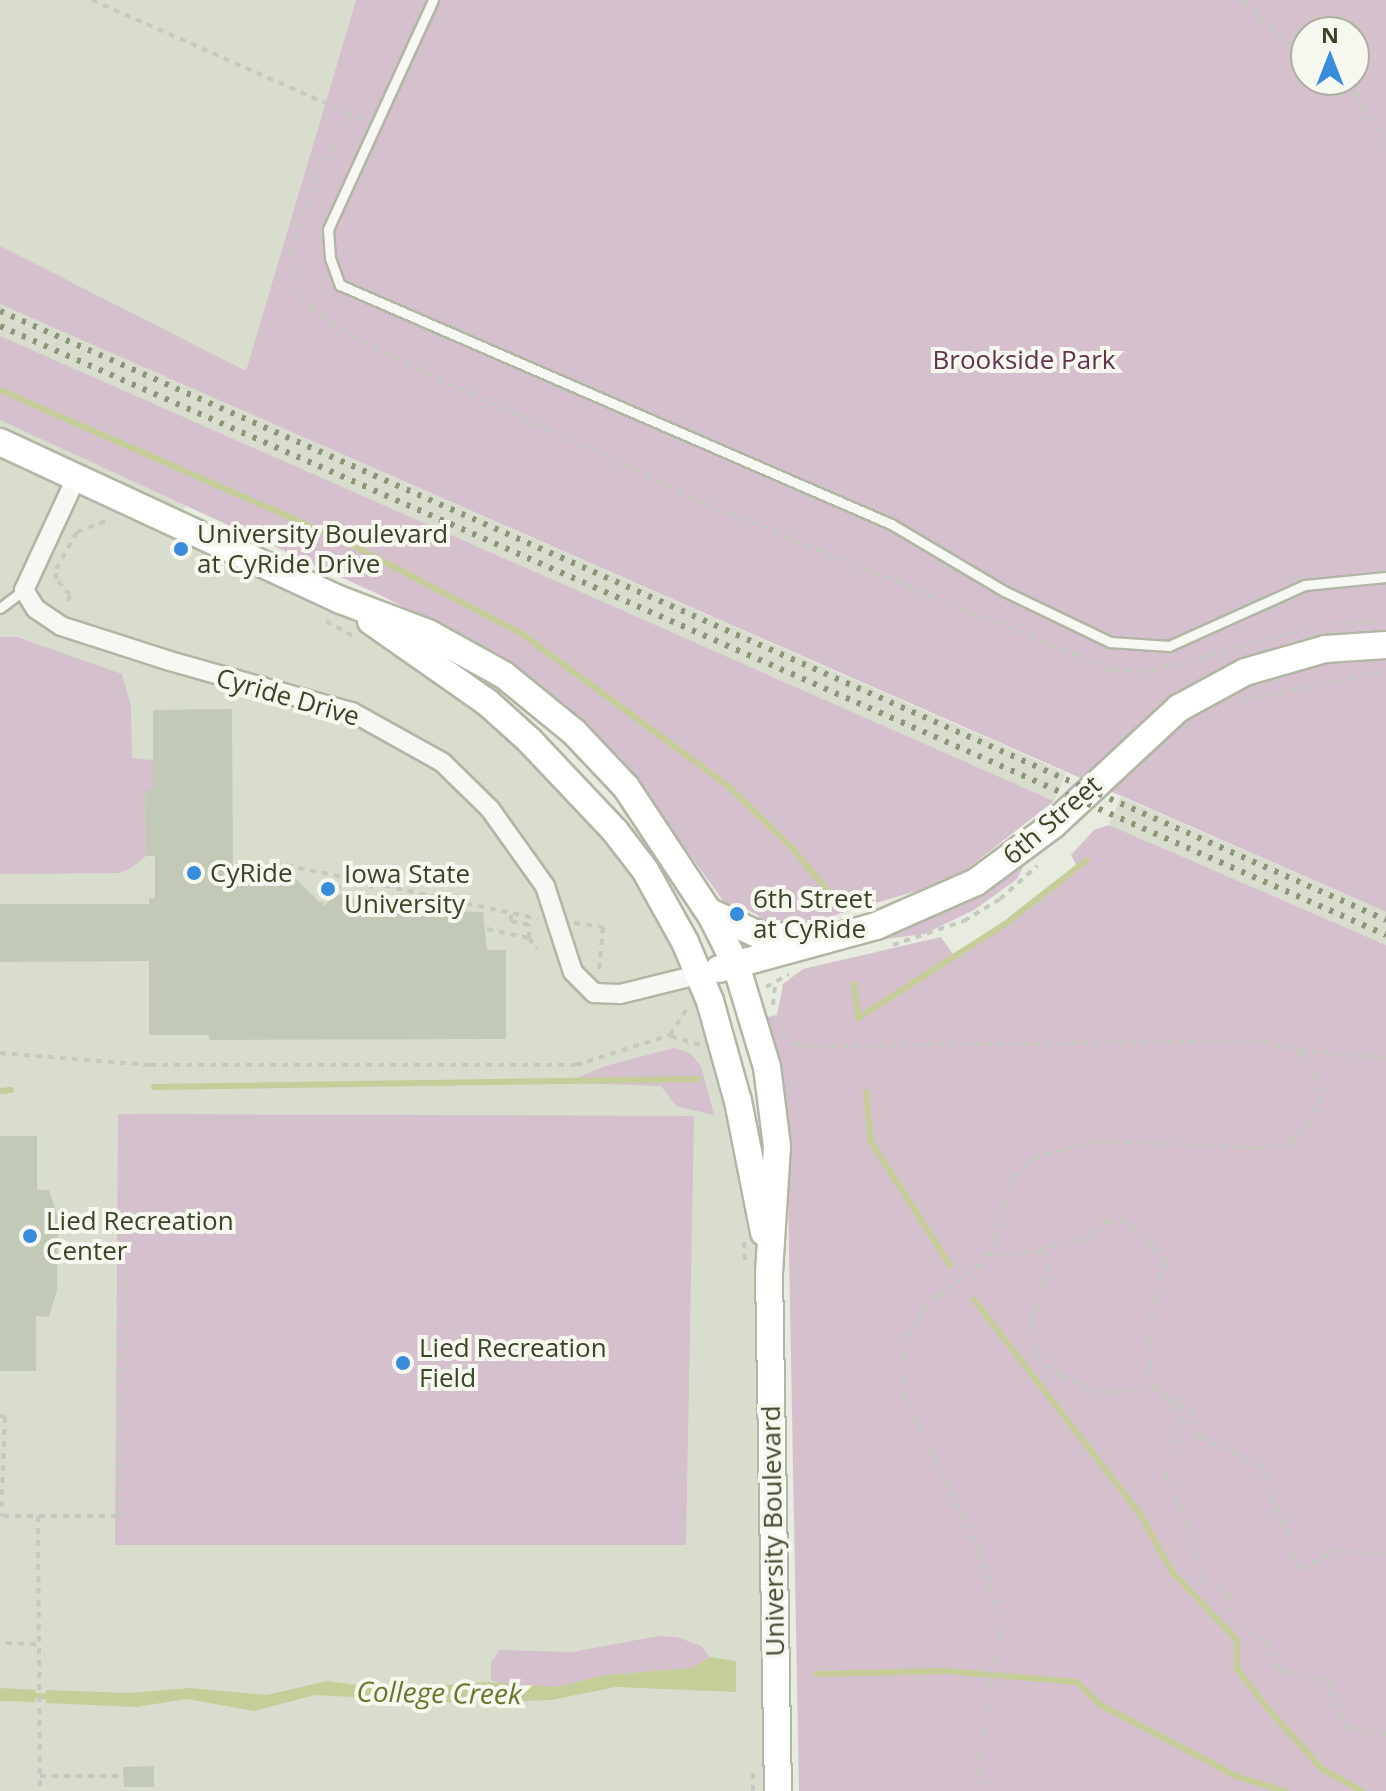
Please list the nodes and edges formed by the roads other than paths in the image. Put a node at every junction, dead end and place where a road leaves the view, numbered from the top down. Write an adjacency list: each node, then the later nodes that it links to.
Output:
1 (433, 0): 4 (lane)
2 (0, 442): 3 (main road, University Boulevard)
3 (77, 476): 5 (street); 7 (main road, University Boulevard)
4 (1386, 577)
5 (24, 590): 6 (lane); 12 (street, Cyride Drive)
6 (0, 608)
7 (328, 608): 9 (main road, University Boulevard); 12 (main road, University Boulevard)
8 (1386, 645): 10 (main road, 6th Street)
9 (709, 911): 10 (main road); 11 (main road, University Boulevard)
10 (835, 937): 11 (main road, 6th Street)
11 (736, 965): 12 (main road, 6th Street); 13 (main road, University Boulevard)
12 (701, 974): 13 (main road, University Boulevard)
13 (757, 1269): 14 (main road, University Boulevard)
14 (778, 1791)

